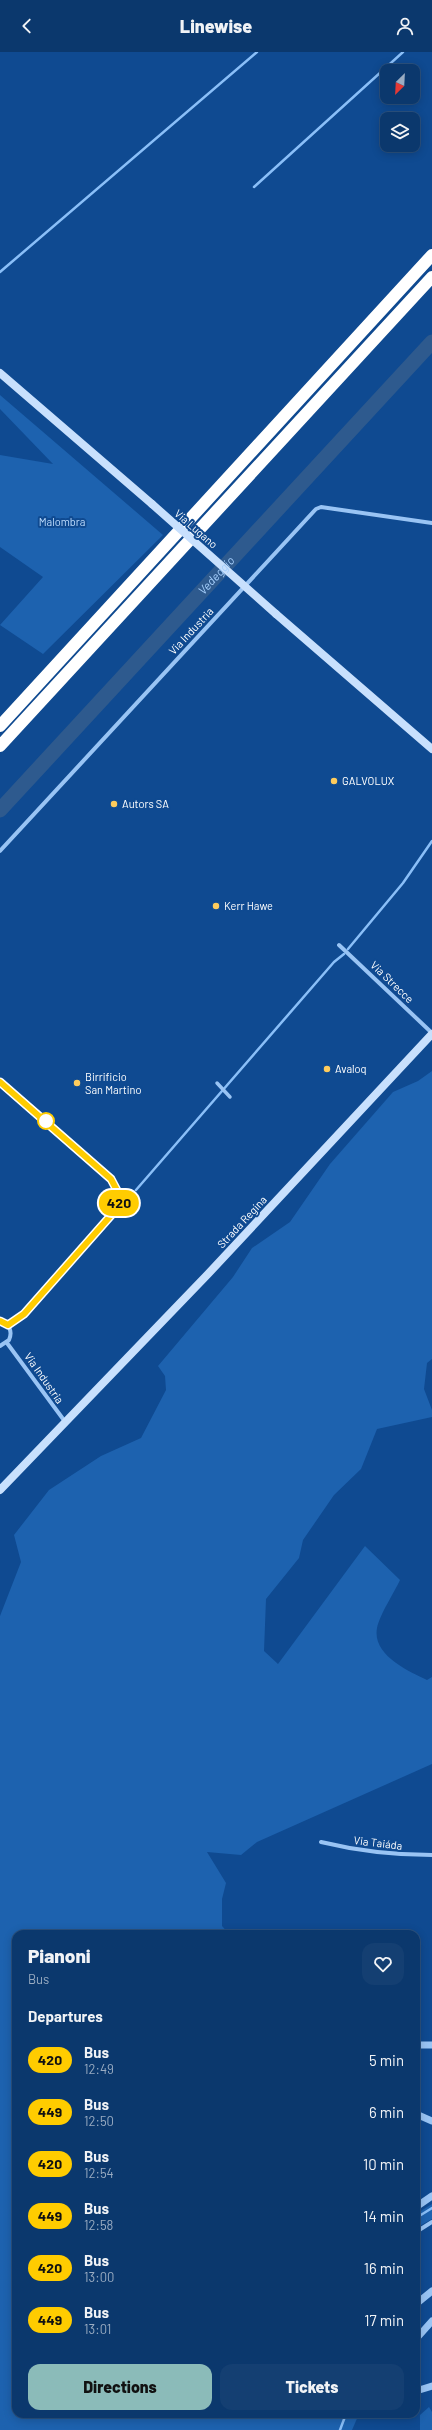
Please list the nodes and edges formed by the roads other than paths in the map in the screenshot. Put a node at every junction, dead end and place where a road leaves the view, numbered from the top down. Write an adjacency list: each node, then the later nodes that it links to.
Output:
1 (432, 255): 5 (highway)
2 (432, 277): 6 (highway)
3 (0, 373): 7 (main road, Via Lugano, bridge)
4 (432, 523): 8 (street, Via Industria)
5 (0, 726)
6 (0, 746)
7 (432, 749)
8 (0, 851)
9 (340, 945): 10 (street, Via Strecce)
10 (432, 1033): 18 (main road, Strada Regina)
11 (0, 1082): 15 (street)
12 (216, 1083): 13 (street)
13 (229, 1096)
14 (0, 1321): 15 (street)
15 (8, 1325): 16 (street)
16 (7, 1343): 17 (street); 18 (street, Via Industria)
17 (0, 1346)
18 (66, 1424): 19 (main road, Strada Regina)
19 (0, 1490)
20 (322, 1842): 21 (street, Via Taiáda)
21 (432, 1855)
22 (420, 2045): 23 (street)
23 (432, 2045)
24 (420, 2116): 25 (street)
25 (432, 2121)
26 (432, 2196): 27 (street)
27 (420, 2204)
28 (432, 2222): 29 (street)
29 (420, 2230)
30 (432, 2292): 31 (street)
31 (420, 2301)
32 (432, 2321): 33 (street)
33 (420, 2334)
34 (432, 2386): 35 (street)
35 (420, 2390)

